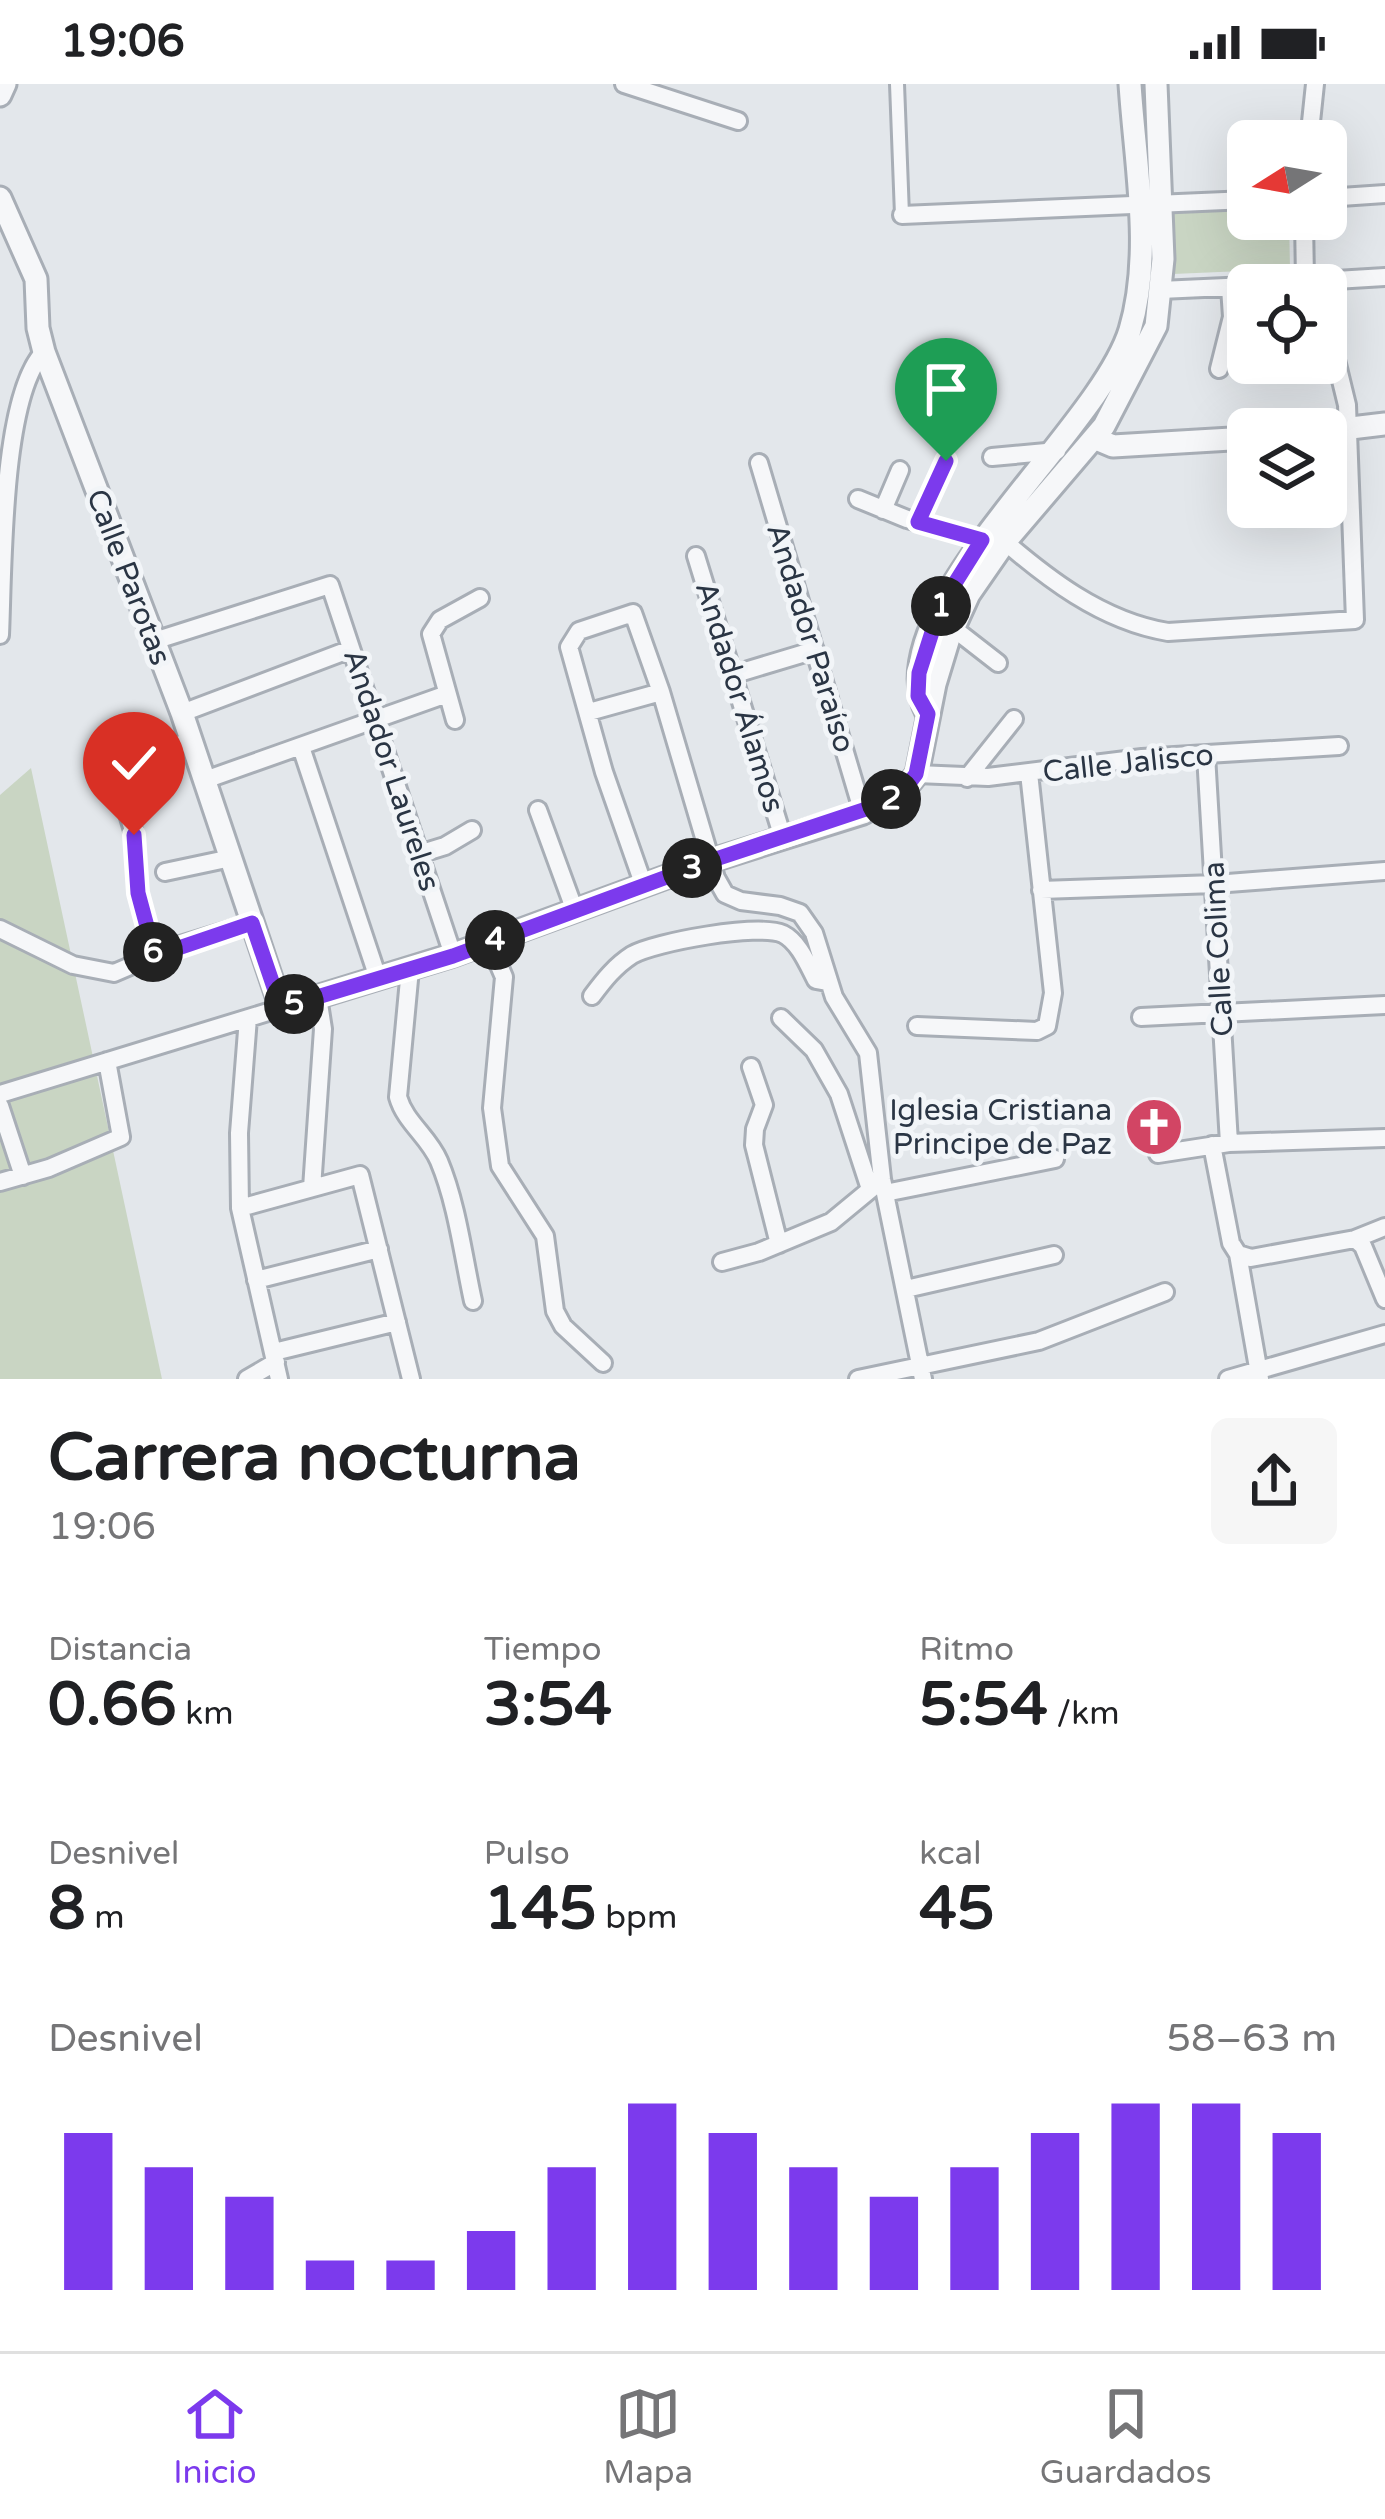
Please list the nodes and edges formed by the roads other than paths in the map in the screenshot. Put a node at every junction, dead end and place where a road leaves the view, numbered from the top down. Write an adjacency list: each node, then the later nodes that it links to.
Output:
1 (5, 84): 7 (street)
2 (624, 84): 9 (street)
3 (897, 84): 16 (street)
4 (1130, 84): 15 (street)
5 (1156, 84): 14 (street)
6 (1315, 84): 8 (street)
7 (0, 95)
8 (1311, 120)
9 (738, 121)
10 (1385, 194): 11 (street)
11 (1347, 197)
12 (0, 198): 22 (street, Calle Parotas)
13 (1227, 200): 14 (street)
14 (1162, 201): 15 (street); 20 (street)
15 (1138, 203): 16 (street); 28 (street)
16 (902, 215)
17 (1385, 278): 18 (street)
18 (1347, 280)
19 (1227, 287): 20 (street)
20 (1160, 290): 27 (street)
21 (1227, 337): 23 (street)
22 (44, 352): 41 (street); 42 (street, Calle Parotas)
23 (1219, 369)
24 (1385, 424): 25 (street)
25 (1347, 428)
26 (1227, 440): 27 (street)
27 (1088, 446): 28 (street); 37 (street)
28 (1056, 451): 29 (street); 37 (street)
29 (992, 457)
30 (946, 461): 35 (street)
31 (759, 463): 44 (street, Andador Paraíso)
32 (900, 470): 34 (street)
33 (859, 500): 34 (street)
34 (883, 510): 35 (street)
35 (918, 522): 37 (street)
36 (1346, 528): 37 (street)
37 (992, 537): 40 (street)
38 (696, 556): 46 (street, Andador Álamos)
39 (480, 598): 48 (street)
40 (945, 632): 45 (street); 61 (street)
41 (0, 634)
42 (154, 641): 43 (street, Andador Laureles); 50 (street, Calle Parotas)
43 (351, 650): 50 (street); 53 (street, Andador Laureles)
44 (815, 650): 46 (street); 65 (street, Andador Paraíso)
45 (998, 663)
46 (732, 675): 67 (street, Andador Álamos)
47 (661, 692): 49 (street); 49 (street); 70 (street)
48 (447, 694): 52 (street); 53 (street)
49 (589, 712): 74 (street)
50 (182, 713): 54 (street, Calle Parotas)
51 (1014, 719): 62 (street)
52 (455, 720)
53 (375, 722): 56 (street); 68 (street, Andador Laureles)
54 (192, 740): 58 (street); 63 (street, Calle Parotas)
55 (1339, 746): 57 (street, Calle Jalisco)
56 (301, 747): 63 (street); 83 (street)
57 (1206, 755): 60 (street, Calle Jalisco); 73 (street, Calle Colima)
58 (142, 758)
59 (114, 767): 80 (street)
60 (1029, 773): 62 (street, Calle Jalisco); 75 (street)
61 (916, 774): 62 (street, Calle Jalisco); 65 (street)
62 (967, 778)
63 (205, 780): 69 (street, Calle Parotas)
64 (538, 810): 76 (street)
65 (863, 813): 67 (street)
66 (472, 830): 68 (street)
67 (783, 838): 70 (street)
68 (419, 854): 81 (street, Andador Laureles)
69 (231, 858): 72 (street); 77 (street, Calle Parotas)
70 (710, 861): 74 (street); 84 (street)
71 (1385, 871): 73 (street)
72 (165, 872)
73 (1215, 884): 75 (street); 89 (street, Calle Colima)
74 (644, 886): 76 (street)
75 (1041, 890): 93 (street)
76 (575, 910): 79 (street)
77 (252, 923): 80 (street); 88 (street, Calle Parotas)
78 (0, 929): 80 (street)
79 (489, 942): 81 (street); 121 (street)
80 (155, 956)
81 (453, 956): 82 (street)
82 (410, 969): 83 (street); 118 (street)
83 (378, 978): 86 (street)
84 (828, 982): 85 (street); 105 (street)
85 (592, 996)
86 (318, 997): 88 (street); 104 (street)
87 (1385, 1006): 89 (street)
88 (281, 1008): 91 (street)
89 (1221, 1013): 90 (street); 99 (street, Calle Colima)
90 (1141, 1017)
91 (248, 1018): 94 (street); 106 (street)
92 (781, 1018): 105 (street)
93 (917, 1026)
94 (107, 1061): 96 (street); 102 (street)
95 (751, 1067): 109 (street)
96 (0, 1094)
97 (0, 1106): 102 (street)
98 (1385, 1138): 99 (street)
99 (1220, 1144): 100 (street); 111 (street, Calle Colima)
100 (1158, 1154)
101 (1054, 1159): 105 (street)
102 (23, 1176): 103 (street)
103 (0, 1182)
104 (312, 1187): 106 (street); 110 (street)
105 (879, 1187): 109 (street); 115 (street)
106 (240, 1208): 114 (street)
107 (1385, 1227): 108 (street)
108 (1355, 1239): 111 (street); 117 (street)
109 (779, 1244): 113 (street)
110 (379, 1249): 114 (street); 119 (street)
111 (1238, 1254): 124 (street, Calle Colima)
112 (1054, 1255): 115 (street)
113 (722, 1262)
114 (256, 1280): 122 (street)
115 (906, 1289): 123 (street)
116 (1165, 1292): 123 (street)
117 (1385, 1299)
118 (473, 1301)
119 (397, 1322): 122 (street); 126 (street)
120 (1385, 1334): 124 (street)
121 (603, 1363)
122 (276, 1364): 125 (street)
123 (922, 1372): 127 (street)
124 (1258, 1375): 128 (street)
125 (247, 1379)
126 (411, 1379)
127 (858, 1379)
128 (1228, 1379)

